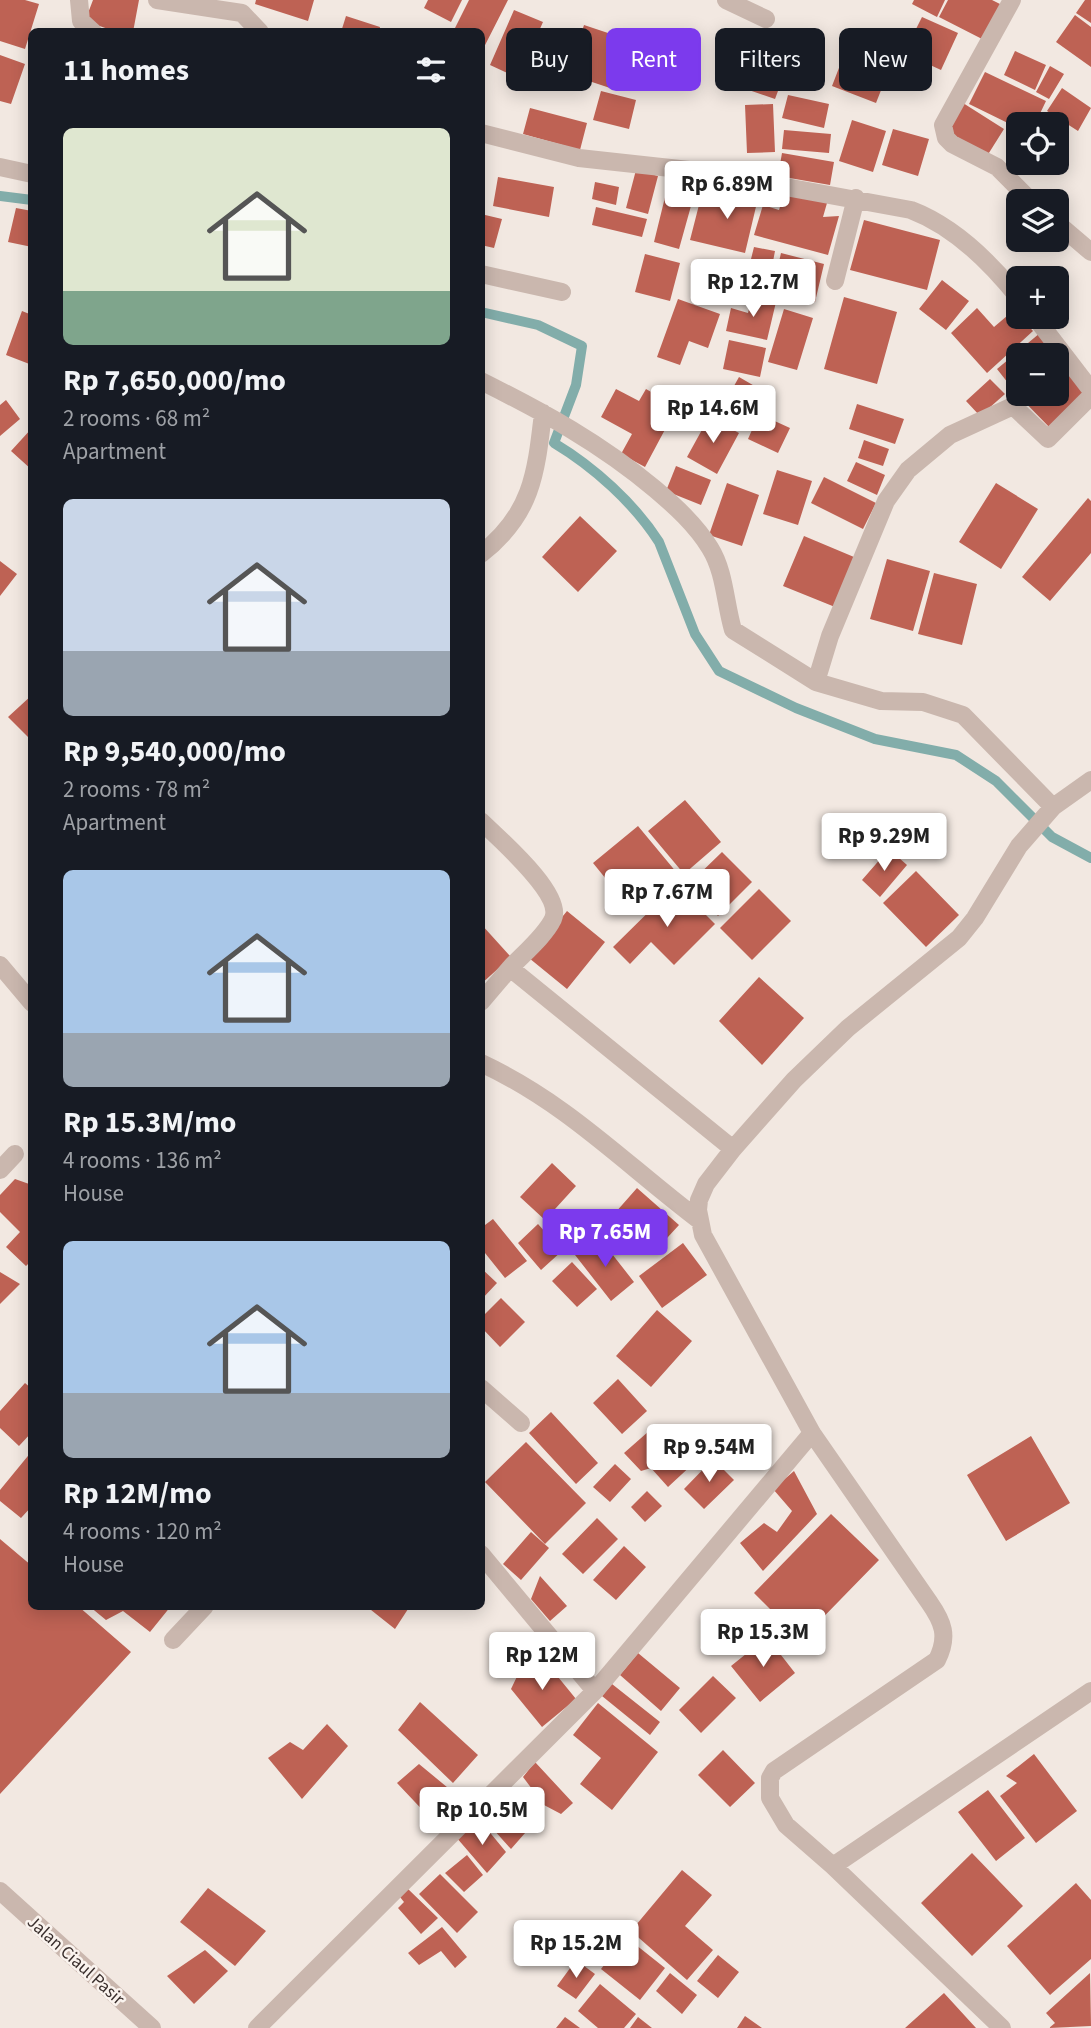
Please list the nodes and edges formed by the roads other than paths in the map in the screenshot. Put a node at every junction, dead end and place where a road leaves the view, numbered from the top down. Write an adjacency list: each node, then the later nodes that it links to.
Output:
1 (79, 0): 6 (street)
2 (157, 0): 7 (street)
3 (726, 0): 5 (street)
4 (1012, 0): 11 (street)
5 (766, 19)
6 (89, 28)
7 (256, 28)
8 (485, 134): 12 (street)
9 (0, 167): 10 (street)
10 (28, 173)
11 (1019, 189)
12 (856, 198): 16 (street); 17 (street)
13 (1069, 233): 14 (street)
14 (1091, 252)
15 (485, 275): 18 (street)
16 (835, 281)
17 (1006, 281)
18 (562, 292)
19 (1044, 329): 21 (street)
20 (485, 383): 23 (street)
21 (1091, 390)
22 (1091, 396): 25 (street)
23 (543, 413): 24 (street); 25 (street)
24 (485, 551)
25 (816, 682): 27 (street)
26 (1091, 780): 27 (street)
27 (1053, 807): 34 (street)
28 (485, 825): 30 (street)
29 (0, 965): 32 (street)
30 (510, 968): 31 (street); 34 (street)
31 (485, 997)
32 (28, 998)
33 (485, 1065): 37 (street)
34 (733, 1149): 37 (street)
35 (15, 1154): 36 (street)
36 (0, 1170)
37 (699, 1220): 40 (street)
38 (485, 1392): 39 (street)
39 (521, 1423)
40 (812, 1433): 44 (street); 46 (street)
41 (485, 1559): 44 (street)
42 (201, 1610): 43 (street)
43 (173, 1640)
44 (594, 1691): 49 (street)
45 (1091, 1691): 46 (street)
46 (833, 1866): 50 (street)
47 (0, 1891): 48 (street, Jalan Ciaul Pasir)
48 (152, 2028)
49 (257, 2028)
50 (1002, 2028)

